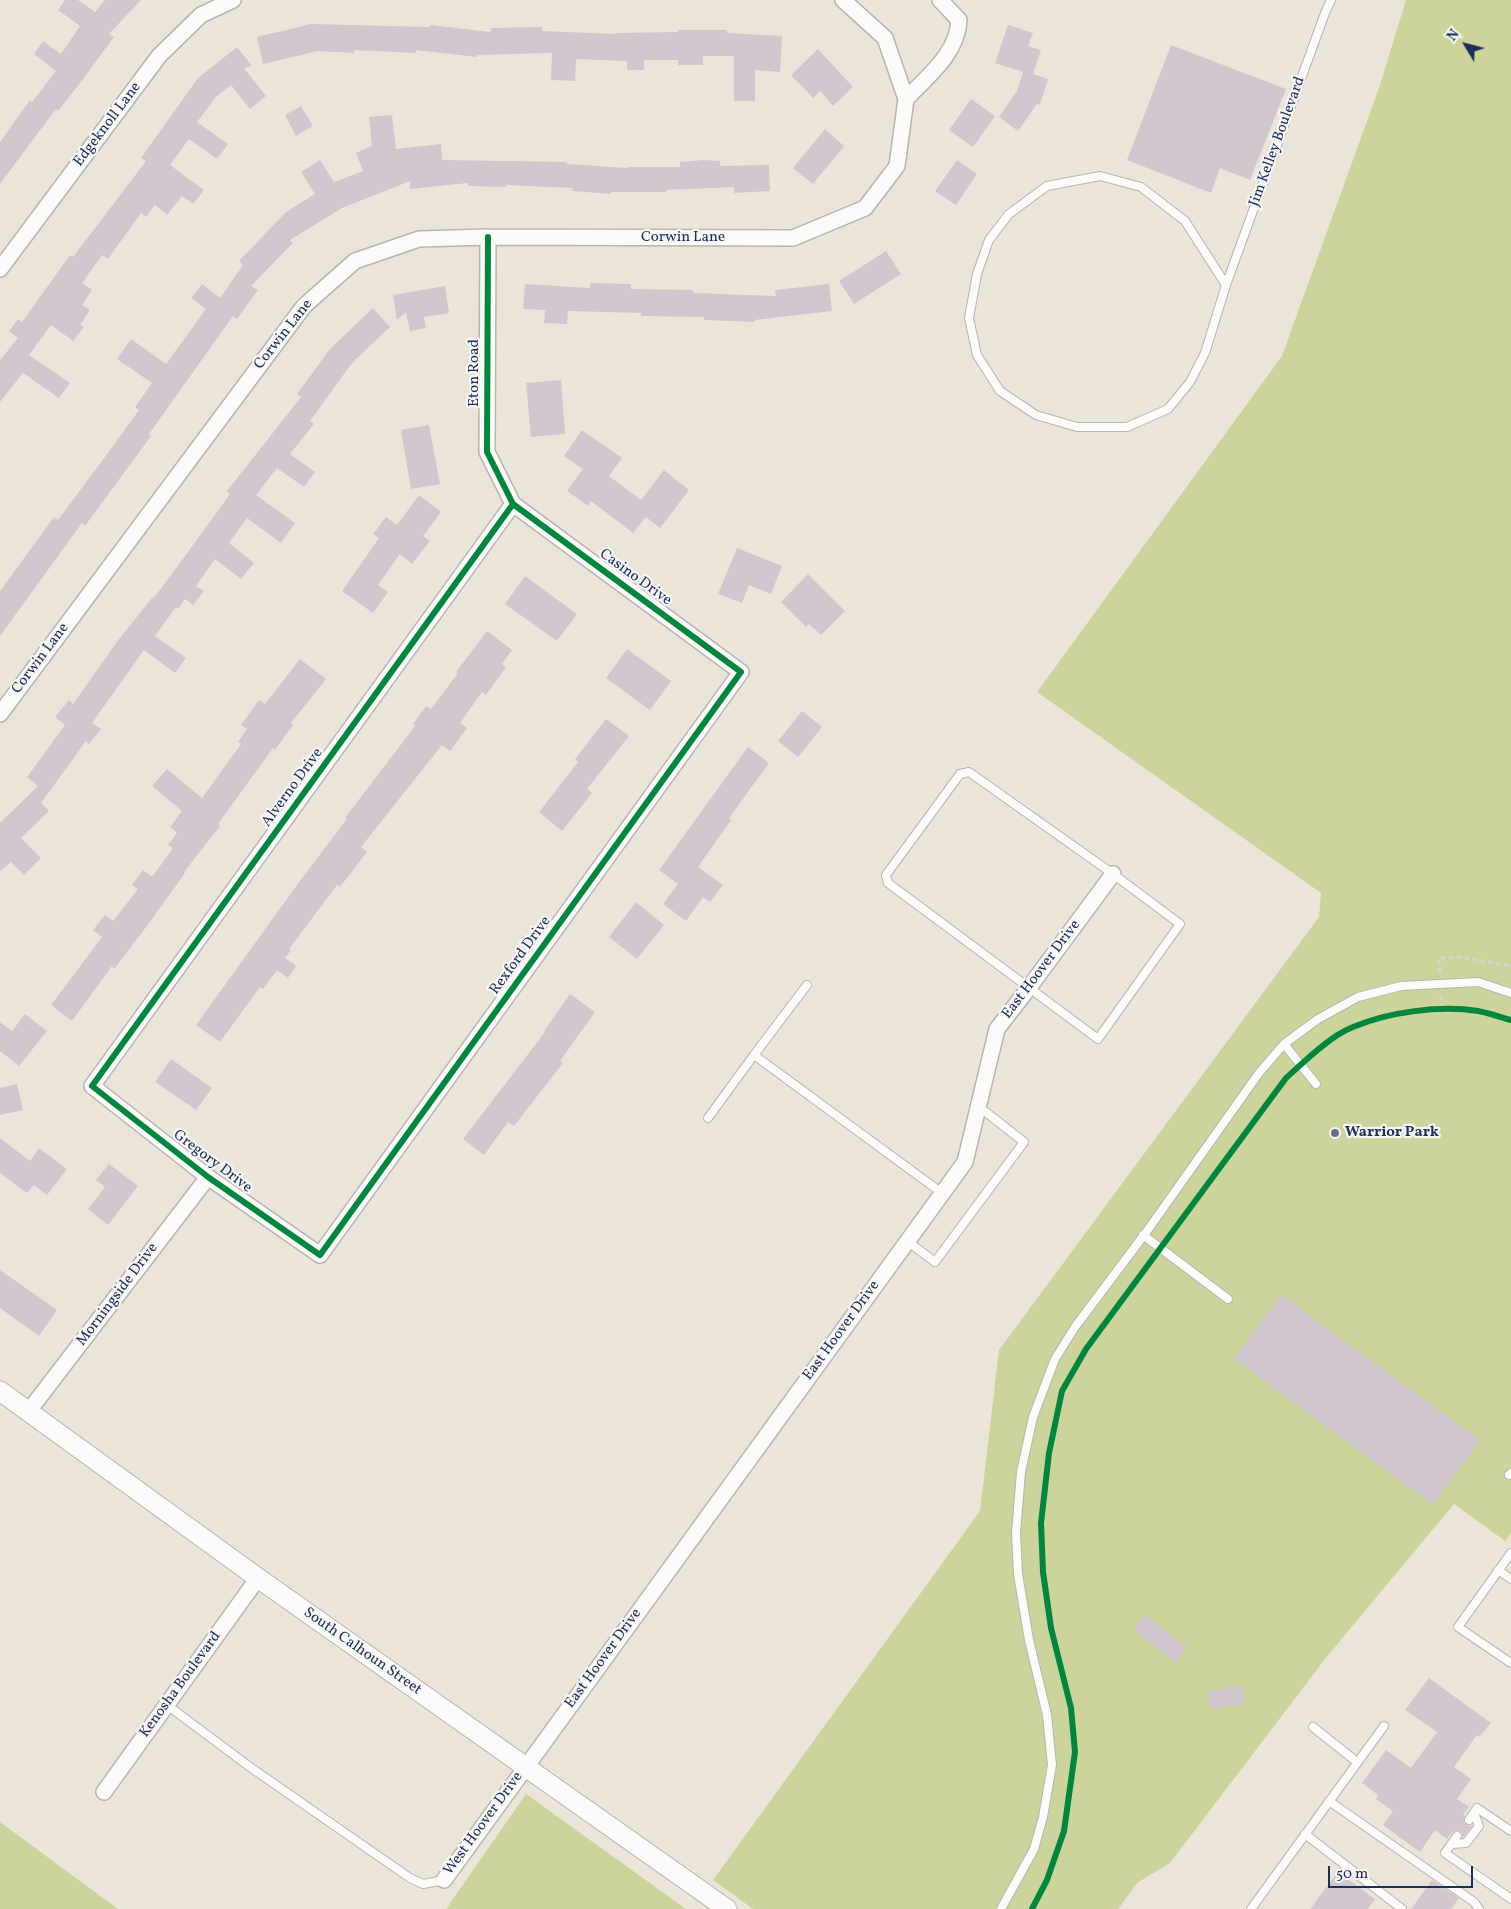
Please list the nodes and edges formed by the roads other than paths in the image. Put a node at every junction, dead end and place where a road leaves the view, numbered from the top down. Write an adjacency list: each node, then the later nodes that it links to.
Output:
1 (233, 0): 7 (street, Edgeknoll Lane)
2 (846, 0): 5 (street)
3 (940, 0): 5 (street)
4 (1331, 0): 8 (lane, Jim Kelley Boulevard)
5 (906, 99): 6 (street, Corwin Lane)
6 (488, 237): 9 (street, Eton Road); 11 (street, Corwin Lane)
7 (0, 270)
8 (1226, 284): 8 (lane, Jim Kelley Boulevard)
9 (514, 504): 10 (street, Casino Drive); 19 (street, Alverno Drive)
10 (742, 672): 26 (street, Rexford Drive)
11 (0, 714)
12 (1113, 874): 14 (street, East Hoover Drive); 14 (lane); 14 (lane)
13 (807, 985): 17 (lane)
14 (1028, 989): 20 (street, East Hoover Drive)
15 (1511, 993): 16 (lane)
16 (1284, 1044): 18 (lane); 24 (lane)
17 (754, 1055): 21 (lane); 23 (lane)
18 (1316, 1084)
19 (92, 1086): 22 (street, Gregory Drive)
20 (978, 1106): 23 (street, East Hoover Drive); 25 (lane)
21 (708, 1118)
22 (208, 1177): 26 (street, Gregory Drive); 29 (street, Morningside Drive)
23 (942, 1194): 25 (street, East Hoover Drive)
24 (1143, 1236): 27 (lane); 49 (lane)
25 (907, 1242): 39 (street, East Hoover Drive)
26 (320, 1255)
27 (1228, 1299)
28 (0, 1391): 29 (street, South Calhoun Street)
29 (28, 1412): 32 (street, South Calhoun Street)
30 (1511, 1553): 31 (lane)
31 (1498, 1570): 33 (lane); 34 (lane)
32 (258, 1578): 35 (street, Kenosha Boulevard); 39 (street, South Calhoun Street)
33 (1511, 1580)
34 (1511, 1664)
35 (167, 1705): 40 (street, Kenosha Boulevard); 46 (lane)
36 (1384, 1726): 38 (lane)
37 (1313, 1727): 38 (lane)
38 (1357, 1762): 41 (lane)
39 (525, 1767): 46 (street, West Hoover Drive); 48 (street, South Calhoun Street)
40 (104, 1792)
41 (1329, 1801): 43 (lane); 52 (lane)
42 (1511, 1831): 45 (lane)
43 (1305, 1834): 50 (lane); 51 (lane)
44 (1458, 1836): 45 (lane)
45 (1452, 1844): 47 (lane)
46 (444, 1880)
47 (1511, 1899)
48 (727, 1909)
49 (1001, 1909)
50 (1250, 1909)
51 (1402, 1909)
52 (1479, 1909)

